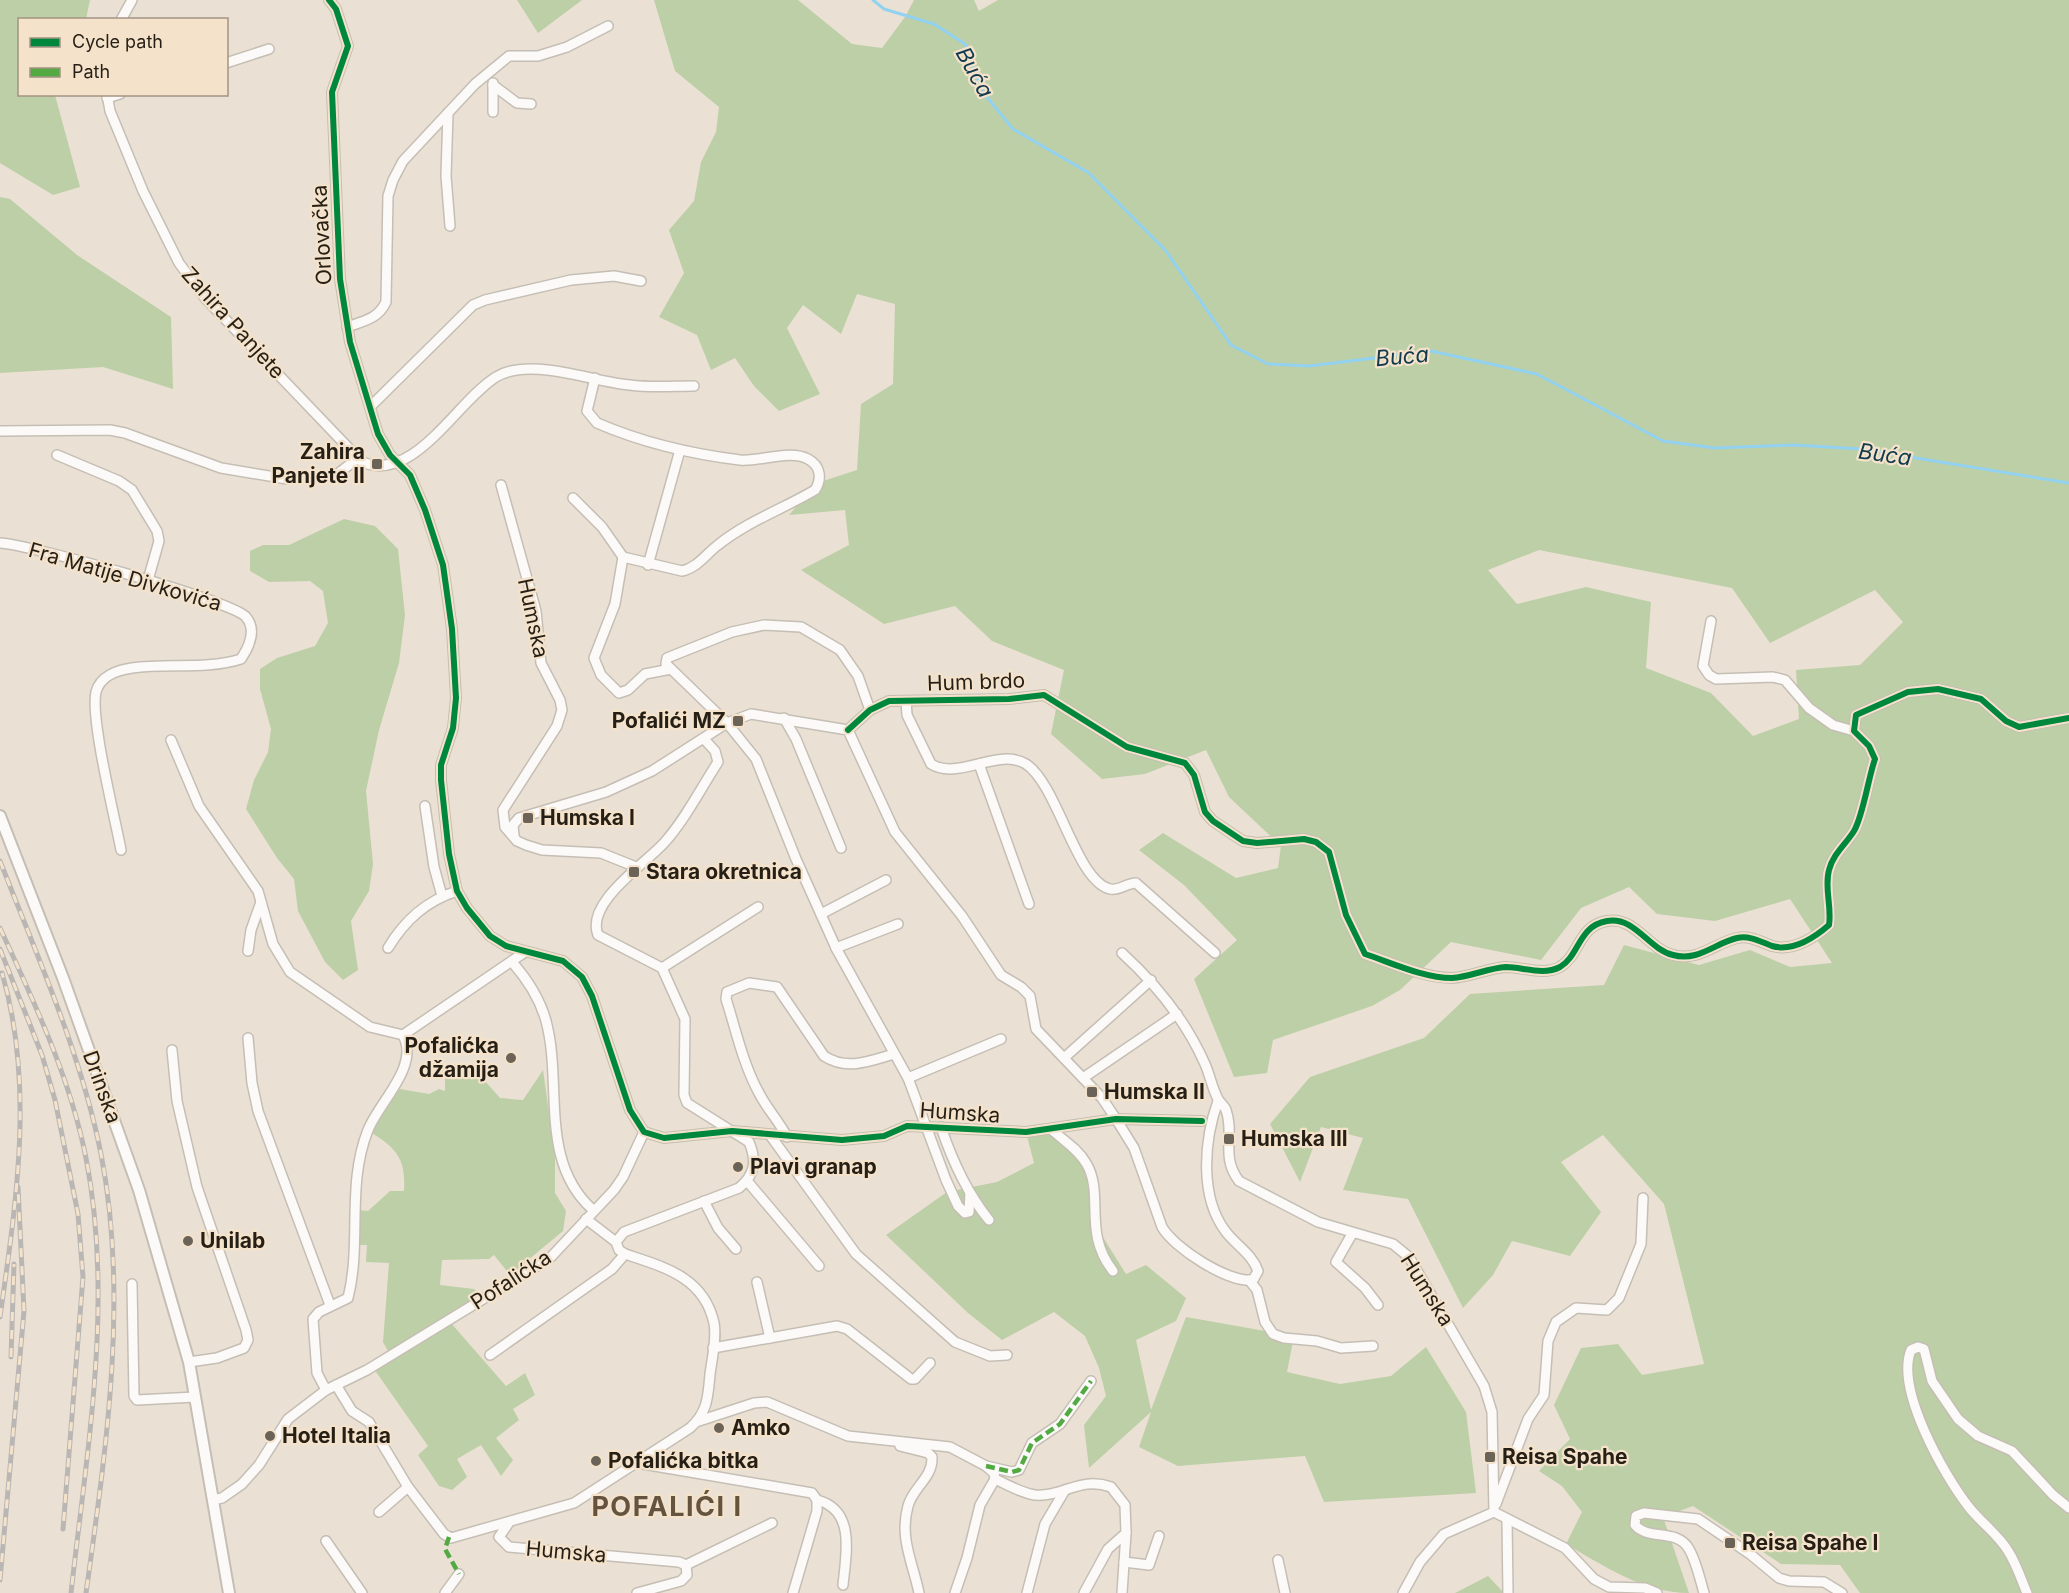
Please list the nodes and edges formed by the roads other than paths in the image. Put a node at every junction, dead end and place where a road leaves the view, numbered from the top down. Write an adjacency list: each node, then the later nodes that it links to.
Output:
1 (132, 0): 3 (street)
2 (329, 0): 15 (street, Orlovačka)
3 (122, 18)
4 (608, 26): 7 (street)
5 (269, 49): 6 (street)
6 (228, 62)
7 (492, 71): 8 (street); 12 (street)
8 (493, 84): 10 (street); 11 (street)
9 (107, 96): 22 (street, Zahira Panjete)
10 (531, 104)
11 (493, 112)
12 (448, 113): 13 (street); 15 (street)
13 (450, 226)
14 (641, 281): 18 (street)
15 (347, 327): 18 (street, Orlovačka)
16 (595, 378): 17 (street); 20 (street); 23 (street)
17 (694, 386)
18 (370, 407): 23 (street, Orlovačka)
19 (0, 431): 25 (street)
20 (680, 450): 30 (street); 30 (street)
21 (57, 455): 31 (street)
22 (358, 458): 23 (street); 24 (street)
23 (399, 464): 51 (street, Orlovačka)
24 (335, 476)
25 (287, 479)
26 (501, 485): 46 (street, Humska)
27 (573, 498): 29 (street)
28 (0, 543): 31 (street, Fra Matije Divkovića)
29 (623, 557): 30 (street); 33 (street)
30 (648, 565)
31 (148, 580): 48 (street, Fra Matije Divkovića)
32 (1711, 621): 40 (street)
33 (671, 669): 35 (street); 38 (street, Humska)
34 (906, 701): 35 (street, Hum brdo); 40 (street, Hum brdo); 43 (street, Hum brdo)
35 (870, 710): 39 (street, Hum brdo)
36 (784, 718): 38 (street); 39 (street); 47 (street)
37 (2069, 718): 40 (street)
38 (727, 723): 41 (street); 56 (street, Humska)
39 (848, 730): 73 (street)
40 (1854, 731)
41 (704, 739): 46 (street); 49 (street)
42 (171, 740): 53 (street)
43 (979, 764): 54 (street); 63 (street, Hum brdo)
44 (425, 806): 52 (street)
45 (0, 816): 109 (main road, Drinska)
46 (514, 836): 49 (street)
47 (841, 848)
48 (122, 850)
49 (636, 867): 65 (street)
50 (886, 880): 56 (street)
51 (457, 891): 52 (street); 61 (street)
52 (442, 896): 58 (street)
53 (261, 900): 60 (street); 68 (street)
54 (1029, 904)
55 (758, 907): 65 (street)
56 (821, 914): 59 (street, Humska)
57 (898, 924): 59 (street)
58 (388, 948)
59 (836, 948): 72 (street, Humska)
60 (248, 951)
61 (525, 952): 64 (street); 83 (street)
62 (1122, 953): 66 (street, Humska)
63 (1215, 953)
64 (512, 962): 68 (street); 90 (street)
65 (663, 968): 82 (street, Humska)
66 (1151, 980): 67 (street, Humska); 73 (street)
67 (1177, 1014): 75 (street); 76 (street, Humska)
68 (403, 1035): 102 (street)
69 (248, 1038): 102 (street)
70 (1001, 1039): 74 (street, Humska)
71 (172, 1050): 109 (street)
72 (894, 1054): 74 (street, Humska); 85 (street)
73 (1065, 1058): 75 (street)
74 (908, 1078): 79 (street, Humska)
75 (1083, 1078): 77 (street)
76 (1218, 1101): 93 (street, Humska); 99 (street)
77 (1116, 1119): 78 (street, Humska); 81 (street, Humska); 99 (street)
78 (1202, 1121)
79 (927, 1126): 80 (street, Humska); 85 (street, Humska); 87 (street, Humska)
80 (941, 1127): 81 (street, Humska); 87 (street, Humska)
81 (1052, 1130): 98 (street)
82 (732, 1131): 83 (street); 84 (street, Humska); 86 (street, Humska)
83 (644, 1132): 90 (street, Pofalićka)
84 (770, 1135): 85 (street, Humska); 108 (street)
85 (787, 1137)
86 (747, 1182): 89 (street); 97 (street)
87 (970, 1193): 92 (street, Humska)
88 (1643, 1198): 125 (street)
89 (704, 1201): 94 (street); 95 (street)
90 (593, 1210): 91 (street, Pofalićka)
91 (586, 1219): 94 (street); 112 (street, Pofalićka)
92 (989, 1220)
93 (1352, 1234): 103 (street); 125 (street, Humska)
94 (616, 1242): 96 (street)
95 (736, 1249)
96 (625, 1254): 106 (street); 107 (street)
97 (819, 1266)
98 (1113, 1271)
99 (1249, 1280): 105 (street)
100 (757, 1282): 104 (street)
101 (132, 1284): 114 (street)
102 (330, 1305): 113 (street)
103 (1378, 1305)
104 (770, 1338): 106 (street); 110 (street)
105 (1373, 1346)
106 (713, 1348): 115 (street)
107 (490, 1355)
108 (1007, 1355)
109 (189, 1362): 114 (main road, Drinska)
110 (930, 1363)
111 (1091, 1381): 118 (street)
112 (336, 1385): 113 (street, Pofalićka); 120 (street)
113 (326, 1390): 122 (street, Pofalićka)
114 (195, 1397): 122 (main road, Drinska)
115 (697, 1422): 116 (street, Humska); 117 (street, Humska)
116 (893, 1442): 118 (street); 144 (street)
117 (637, 1463): 123 (street); 129 (street, Humska)
118 (986, 1466): 119 (street)
119 (995, 1479): 121 (street); 138 (street)
120 (408, 1487): 126 (street); 129 (street)
121 (1065, 1490): 130 (street); 145 (street)
122 (213, 1500): 139 (main road, Drinska)
123 (817, 1500): 137 (street); 143 (street)
124 (2069, 1508): 154 (street)
125 (1494, 1511): 127 (street); 149 (street)
126 (379, 1512)
127 (1507, 1520): 150 (street); 151 (street)
128 (772, 1523): 135 (street)
129 (508, 1524): 135 (street, Humska)
130 (1126, 1533): 134 (street); 146 (street)
131 (1160, 1536): 134 (street)
132 (326, 1541): 140 (street)
133 (1278, 1560): 148 (street)
134 (1124, 1562): 147 (street)
135 (686, 1565): 142 (street)
136 (459, 1574): 141 (street)
137 (843, 1586)
138 (956, 1592)
139 (229, 1593)
140 (362, 1593)
141 (445, 1593)
142 (637, 1593)
143 (793, 1593)
144 (919, 1593)
145 (1026, 1593)
146 (1084, 1593)
147 (1122, 1593)
148 (1285, 1593)
149 (1403, 1593)
150 (1508, 1593)
151 (1657, 1593)
152 (1704, 1593): 153 (street)
153 (1842, 1593)
154 (2027, 1593)

